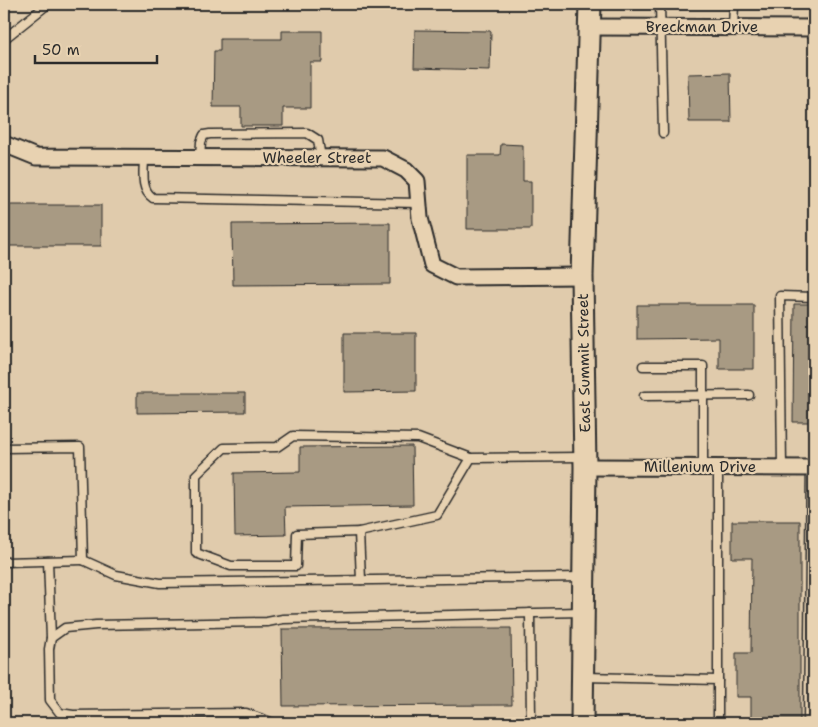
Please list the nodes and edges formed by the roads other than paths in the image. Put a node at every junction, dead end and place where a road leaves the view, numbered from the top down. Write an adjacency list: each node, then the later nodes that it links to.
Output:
1 (48, 4): 9 (lane)
2 (590, 4): 5 (street, East Summit Street)
3 (660, 4): 6 (lane)
4 (734, 4): 7 (lane)
5 (590, 27): 6 (street, Breckman Drive); 16 (street, East Summit Street)
6 (660, 27): 7 (street, Breckman Drive); 10 (lane)
7 (733, 28): 8 (street, Breckman Drive)
8 (814, 28)
9 (4, 39)
10 (663, 133)
11 (4, 144): 12 (street, Wheeler Street)
12 (144, 157): 13 (street, Wheeler Street); 15 (lane)
13 (200, 158): 14 (street, Wheeler Street); 14 (lane)
14 (321, 158): 15 (street, Wheeler Street)
15 (419, 203): 16 (street, Wheeler Street)
16 (582, 276): 24 (street, East Summit Street)
17 (814, 297): 27 (lane)
18 (643, 366): 19 (lane)
19 (702, 394): 20 (lane); 21 (lane); 25 (lane)
20 (749, 395)
21 (644, 396)
22 (4, 448): 30 (lane)
23 (471, 458): 24 (lane); 29 (lane); 33 (lane)
24 (585, 462): 25 (street, Millenium Drive); 34 (street, East Summit Street)
25 (703, 468): 26 (street, Millenium Drive)
26 (718, 468): 27 (street, Millenium Drive); 41 (lane)
27 (782, 468): 28 (street, Millenium Drive)
28 (813, 468): 46 (lane)
29 (360, 532): 33 (lane); 35 (lane)
30 (83, 560): 31 (lane); 36 (lane)
31 (48, 561): 32 (lane); 39 (lane)
32 (4, 562)
33 (296, 566): 36 (lane)
34 (584, 577): 35 (lane); 37 (street, East Summit Street)
35 (361, 580): 36 (lane)
36 (297, 582)
37 (583, 612): 38 (lane); 40 (street, East Summit Street)
38 (530, 613): 39 (lane); 43 (lane)
39 (51, 638): 42 (lane)
40 (582, 678): 41 (lane); 44 (street, East Summit Street)
41 (718, 680): 45 (lane)
42 (273, 723)
43 (531, 723)
44 (582, 723)
45 (718, 723)
46 (808, 723)

